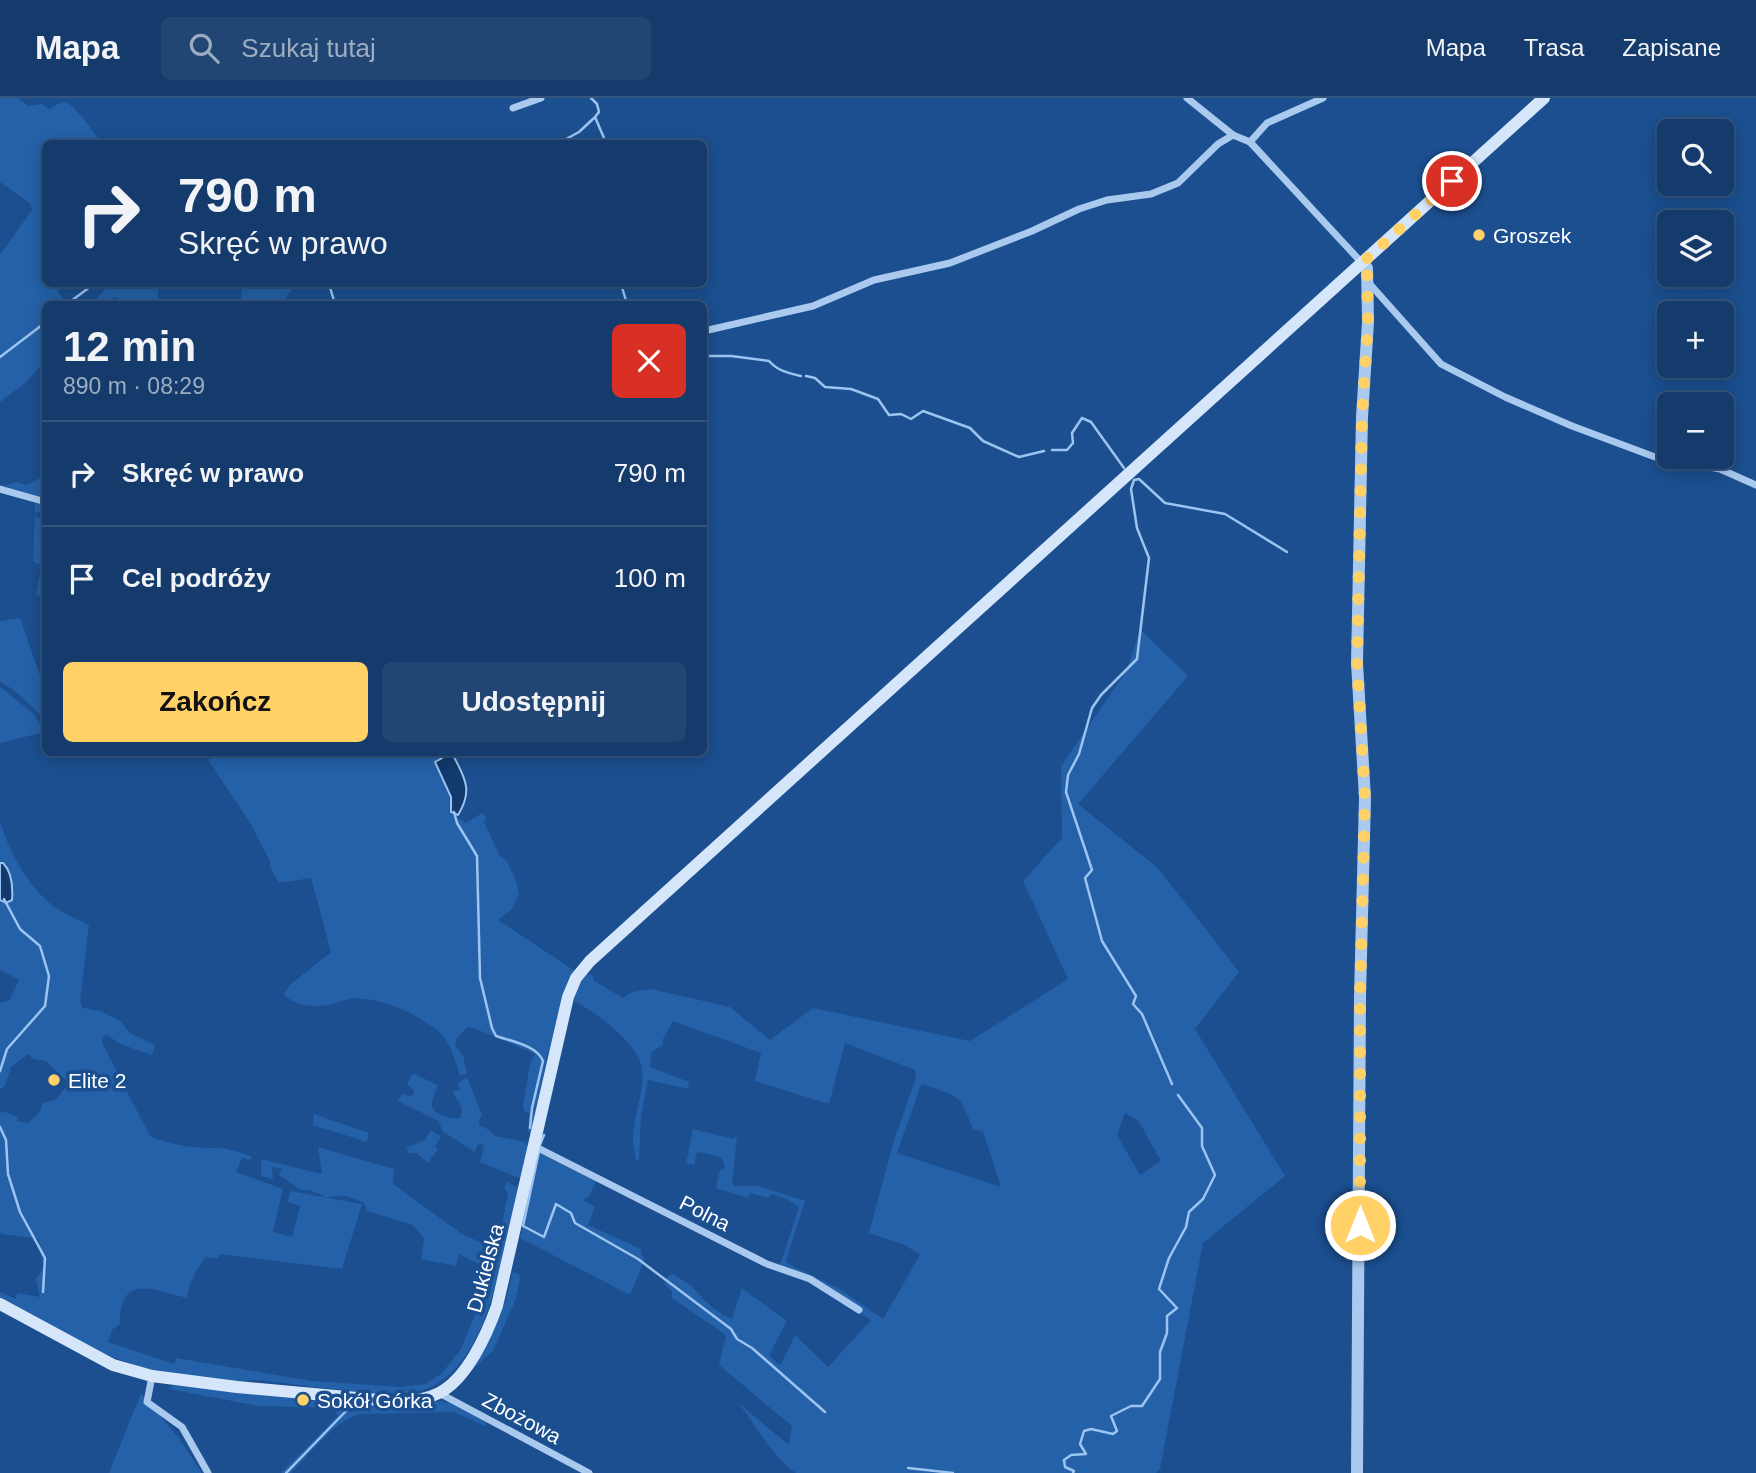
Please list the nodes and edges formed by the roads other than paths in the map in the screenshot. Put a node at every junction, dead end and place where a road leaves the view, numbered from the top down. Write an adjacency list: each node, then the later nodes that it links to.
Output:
1 (541, 98): 5 (street)
2 (1187, 98): 6 (street)
3 (1323, 98): 7 (street)
4 (1544, 98): 8 (main road)
5 (513, 108)
6 (1233, 135): 7 (street); 10 (street)
7 (1250, 142): 8 (street)
8 (1362, 263): 9 (street); 14 (main road, Dukielska)
9 (1368, 281): 11 (street); 21 (street)
10 (707, 330)
11 (1756, 485)
12 (0, 489): 13 (street)
13 (42, 501)
14 (534, 1146): 16 (street, Polna); 18 (main road, Dukielska)
15 (0, 1304): 17 (main road)
16 (859, 1310)
17 (152, 1376): 18 (main road); 19 (street)
18 (439, 1393): 20 (street, Zbożowa)
19 (208, 1473)
20 (589, 1473)
21 (1357, 1473)

